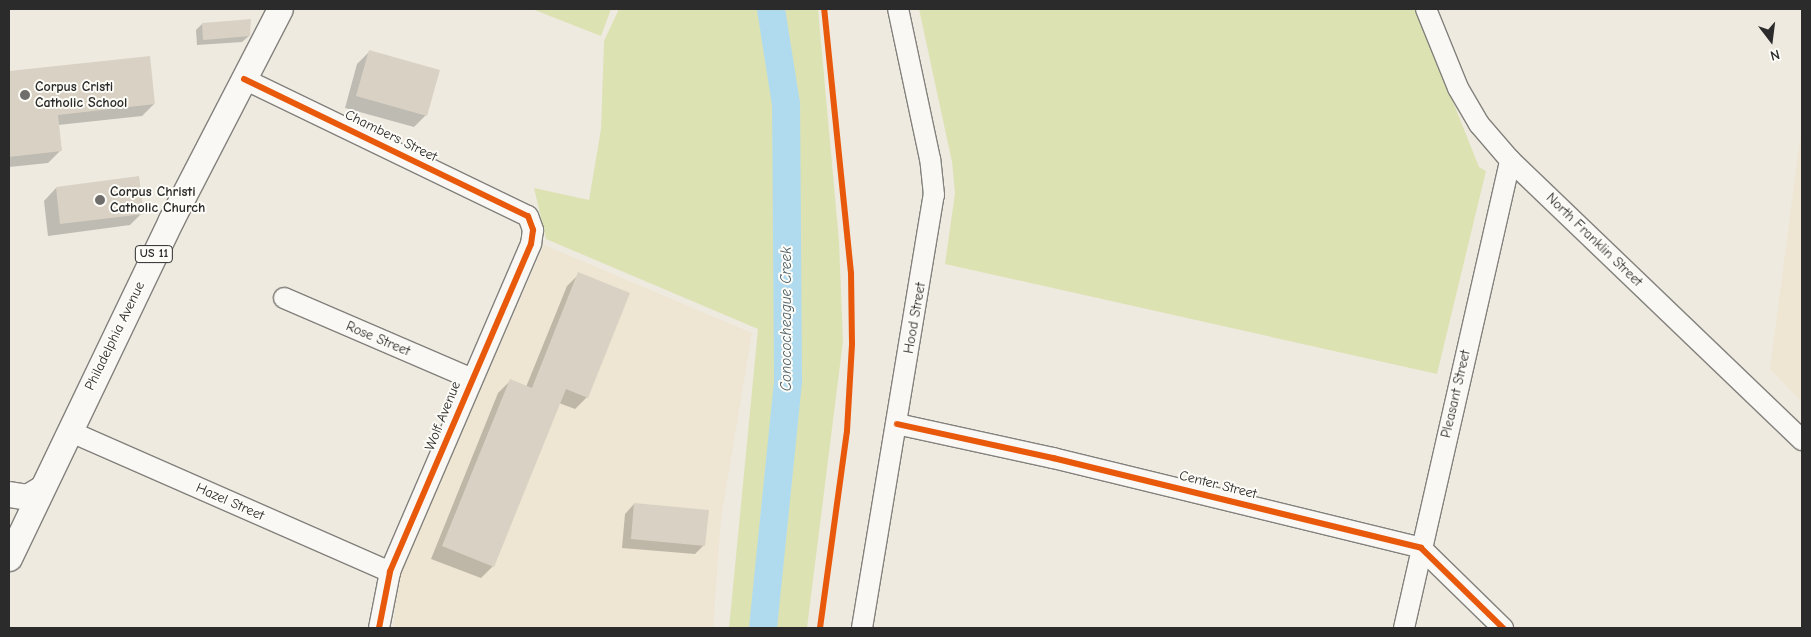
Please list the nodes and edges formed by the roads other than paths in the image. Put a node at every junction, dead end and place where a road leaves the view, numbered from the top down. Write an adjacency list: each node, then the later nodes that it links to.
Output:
1 (280, 9): 4 (main road, Philadelphia Avenue / US 11)
2 (898, 9): 9 (street, Hood Street)
3 (1426, 9): 5 (street, North Franklin Street)
4 (244, 79): 6 (street, Chambers Street); 10 (main road, Philadelphia Avenue / US 11)
5 (1510, 160): 11 (street, North Franklin Street); 14 (street, Pleasant Street)
6 (528, 216): 8 (street, Wolf Avenue)
7 (284, 298): 8 (street, Rose Street)
8 (472, 379): 16 (street, Wolf Avenue)
9 (897, 424): 14 (street, Center Street); 18 (street, Hood Street)
10 (69, 431): 12 (main road, Philadelphia Avenue / US 11); 16 (street, Hazel Street)
11 (1802, 440)
12 (42, 488): 13 (main road); 15 (main road, Philadelphia Avenue / US 11)
13 (9, 494)
14 (1421, 548): 19 (street, Pleasant Street); 20 (street)
15 (9, 558)
16 (390, 572): 17 (street, Wolf Avenue)
17 (379, 628)
18 (862, 628)
19 (1404, 628)
20 (1503, 628)

